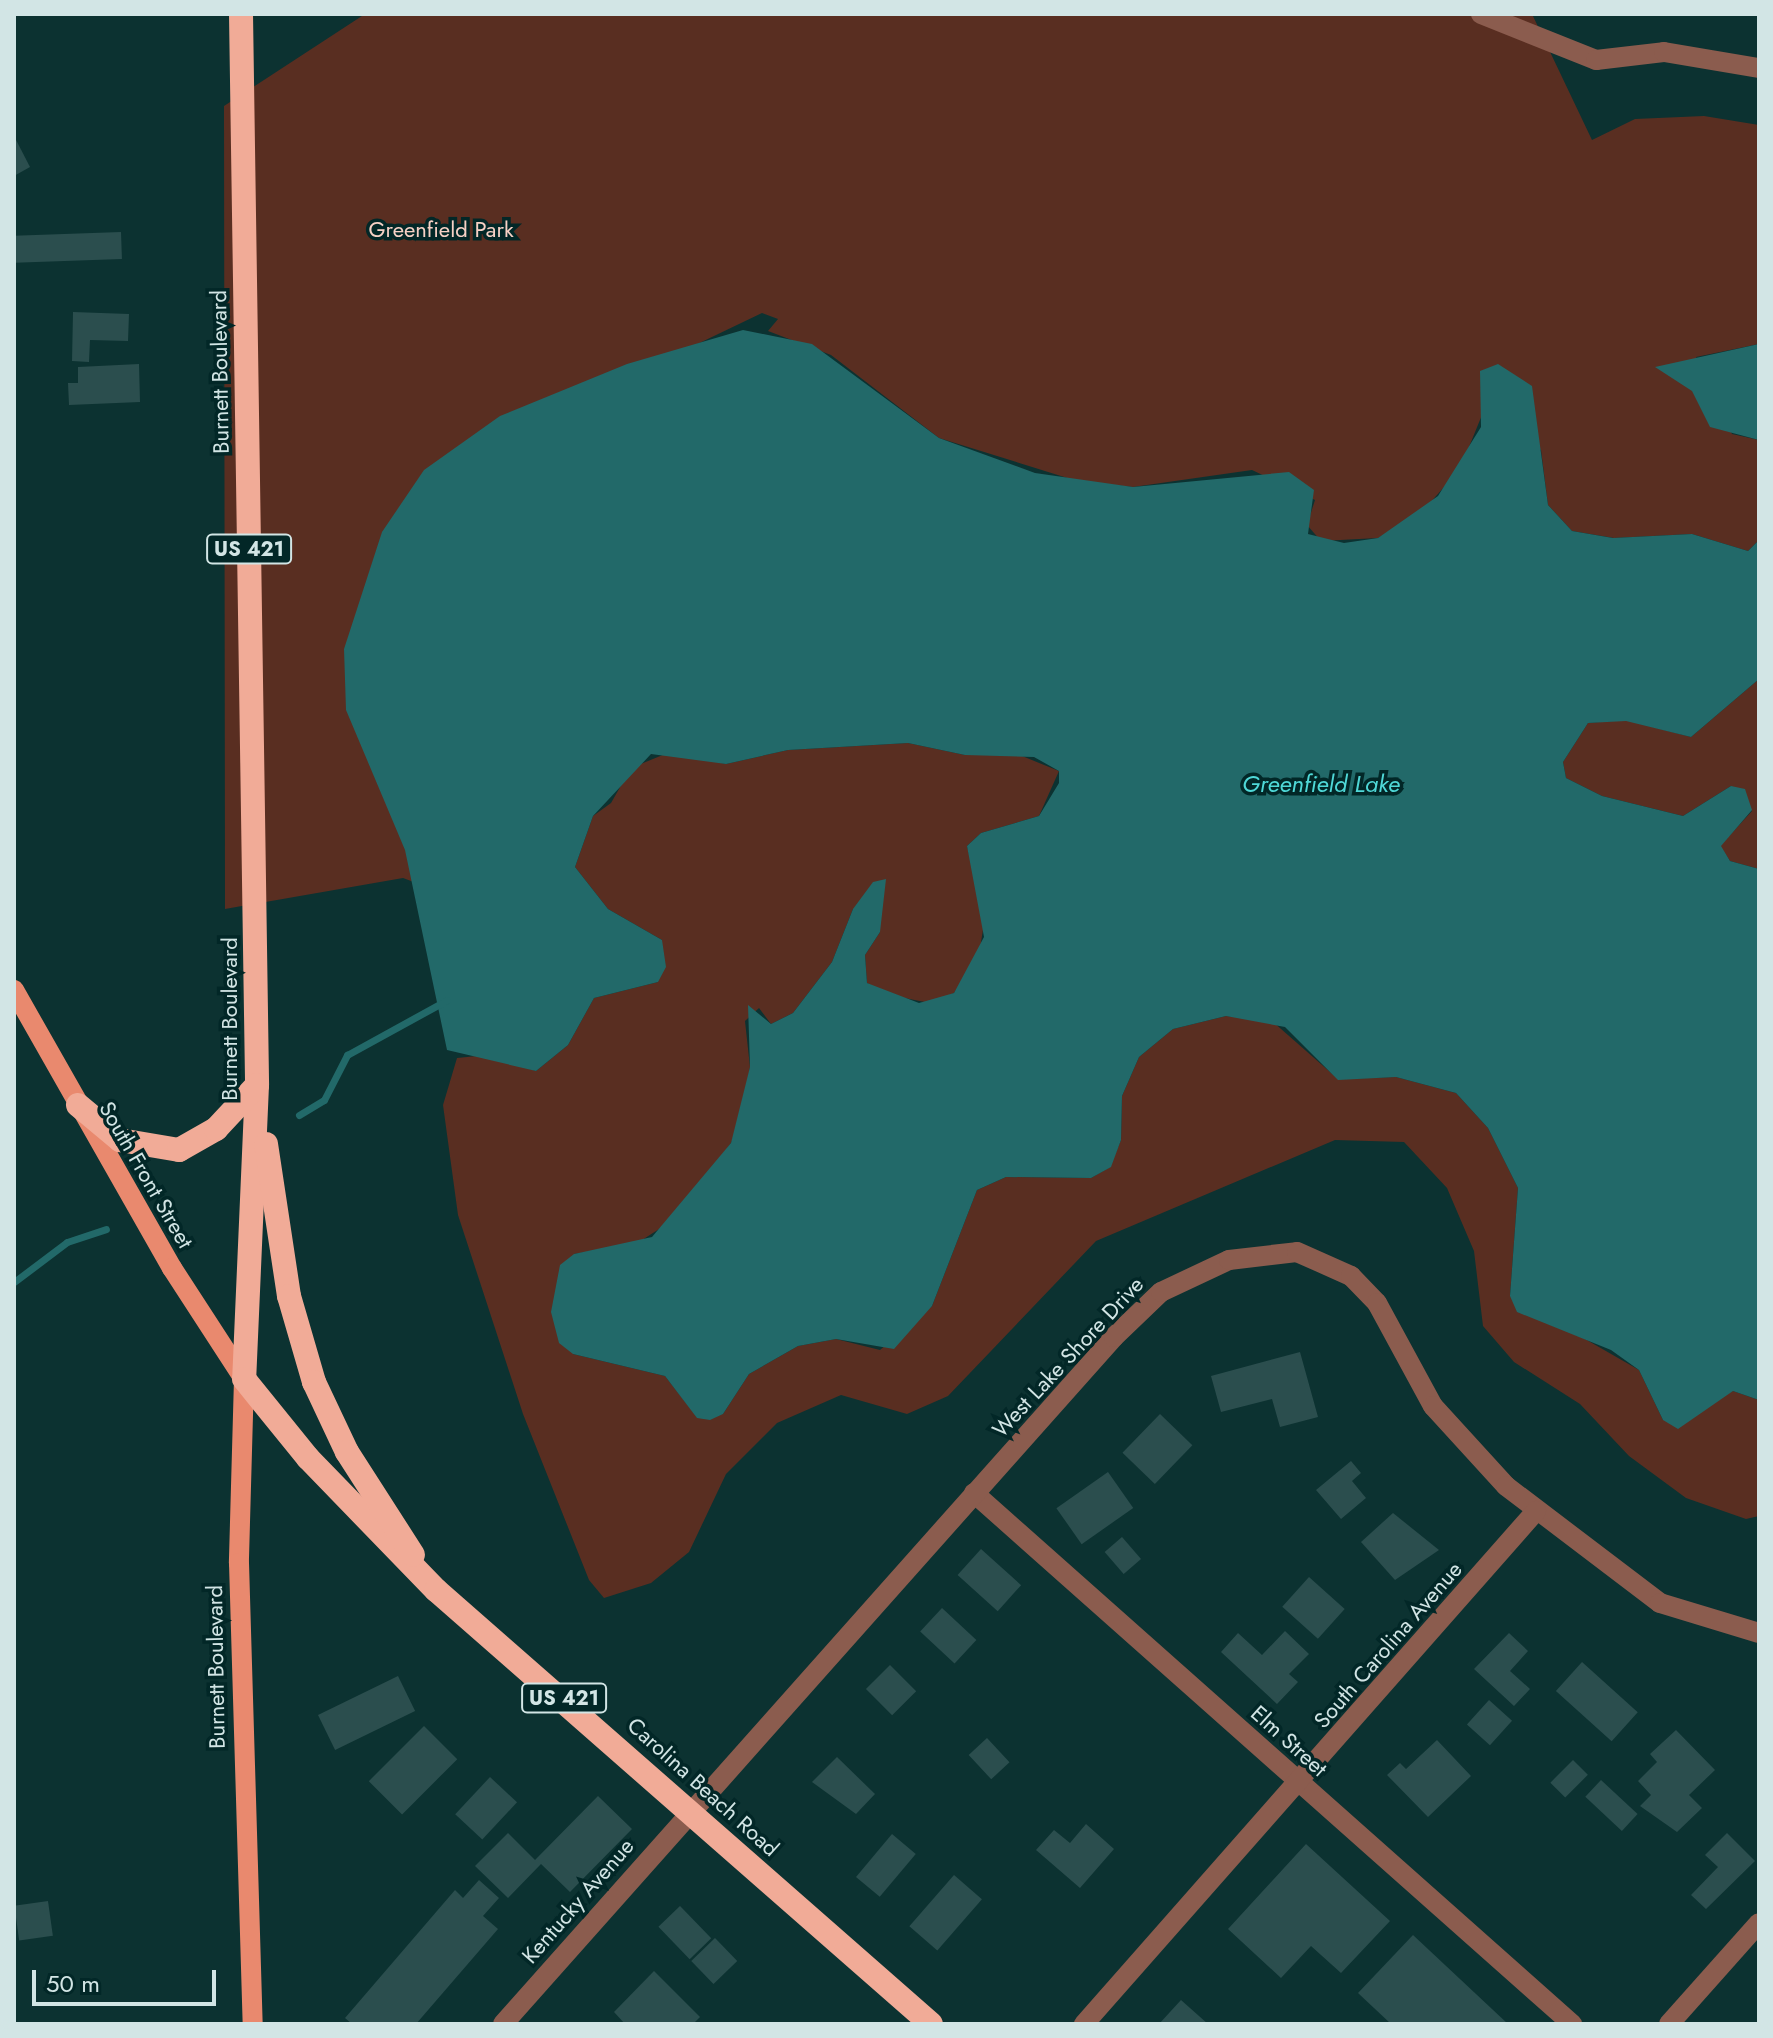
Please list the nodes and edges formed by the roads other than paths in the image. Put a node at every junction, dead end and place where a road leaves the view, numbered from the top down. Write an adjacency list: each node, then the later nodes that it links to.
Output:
1 (241, 14): 5 (highway, Burnett Boulevard / US 421)
2 (1481, 14): 3 (street)
3 (1759, 68)
4 (14, 990): 6 (main road, South Front Street)
5 (257, 1085): 6 (highway); 7 (highway, Burnett Boulevard / US 421); 10 (highway)
6 (78, 1105): 7 (main road, South Front Street)
7 (244, 1379): 10 (highway, Carolina Beach Road / US 421); 15 (main road, Burnett Boulevard)
8 (974, 1493): 9 (street, West Lake Shore Drive); 12 (street, Elm Street); 13 (street, West Lake Shore Drive)
9 (1536, 1511): 11 (street, West Lake Shore Drive); 12 (street, South Carolina Avenue)
10 (436, 1590): 13 (highway, Carolina Beach Road / US 421)
11 (1759, 1633)
12 (1300, 1783): 18 (street, South Carolina Avenue); 19 (street, Elm Street)
13 (689, 1810): 16 (street, Kentucky Avenue); 17 (highway, Carolina Beach Road / US 421)
14 (1759, 1923): 20 (street)
15 (253, 2024)
16 (503, 2024)
17 (931, 2024)
18 (1084, 2024)
19 (1572, 2024)
20 (1669, 2024)

